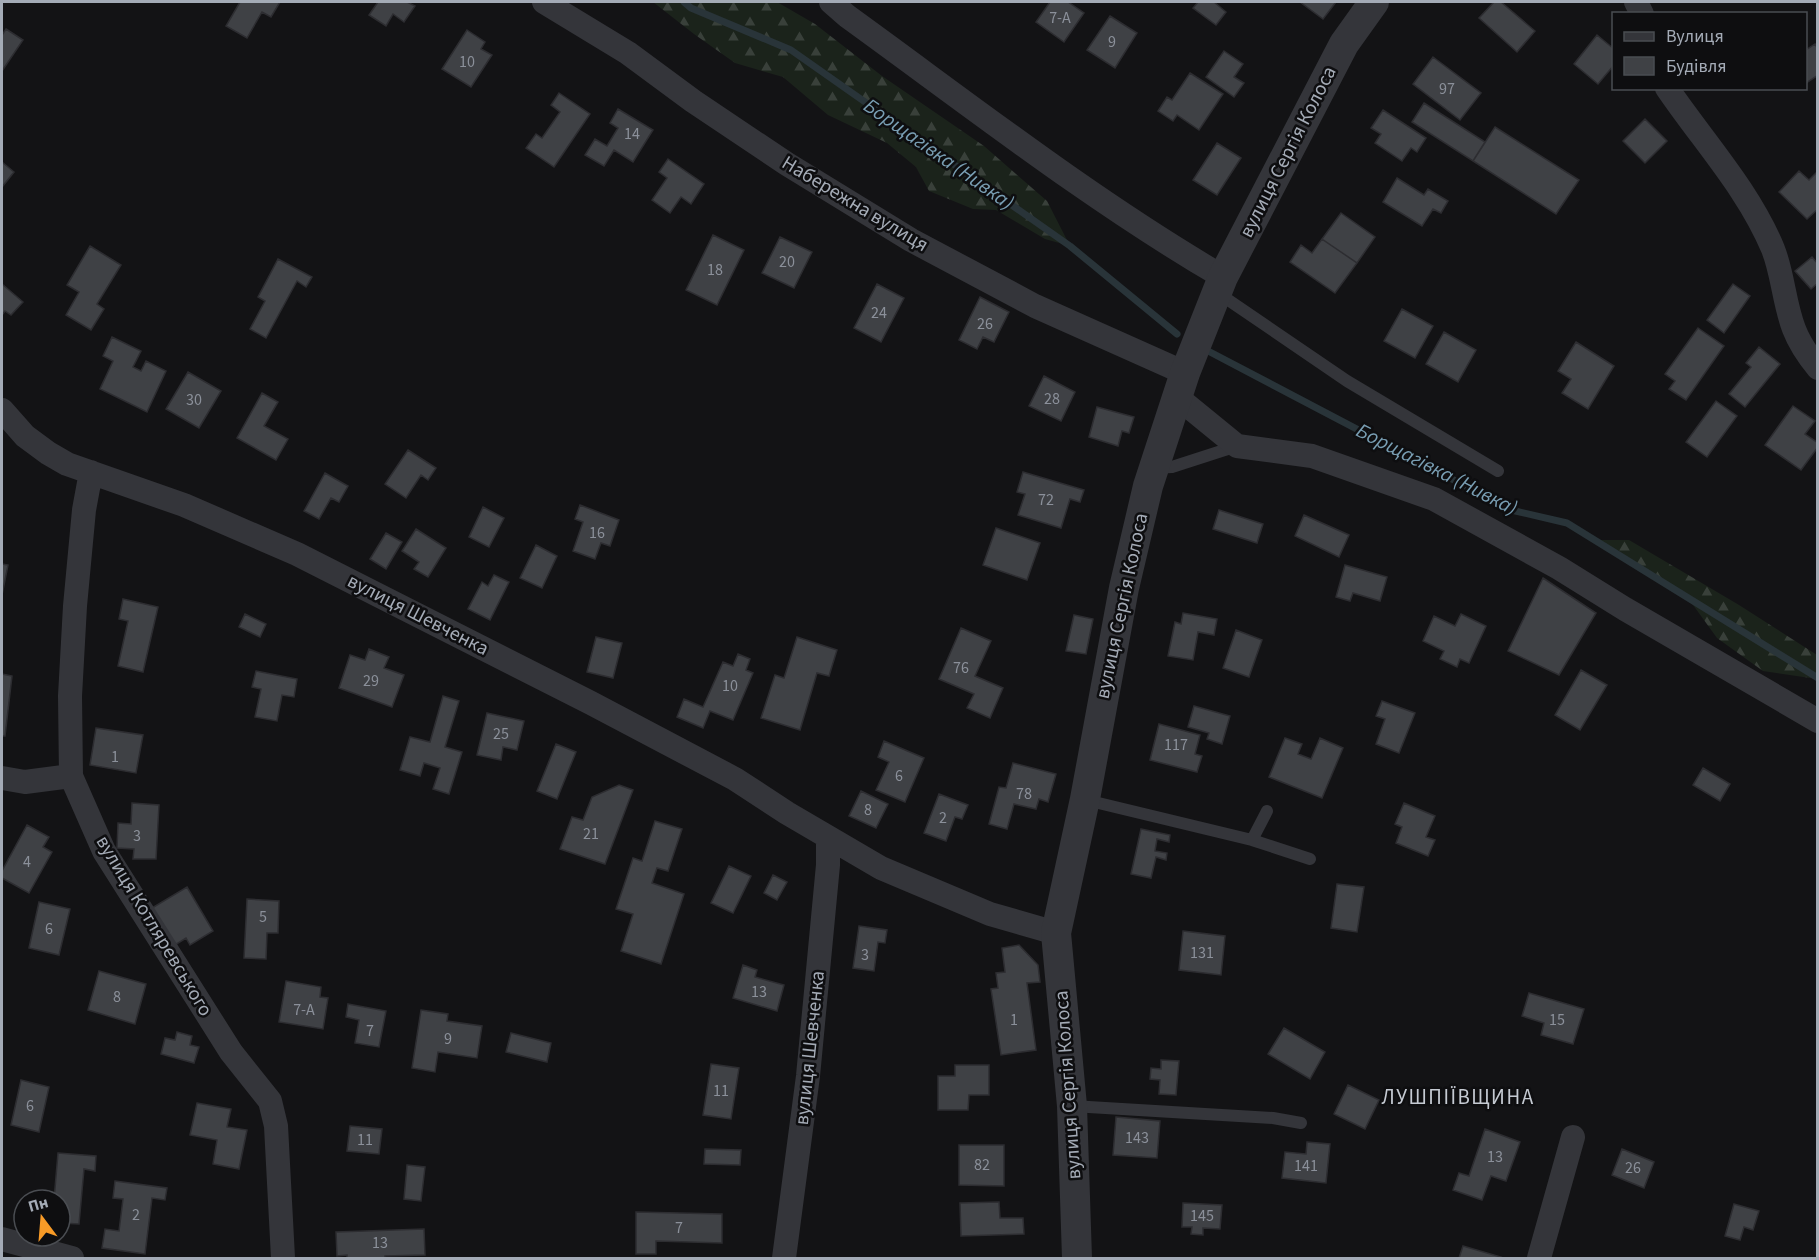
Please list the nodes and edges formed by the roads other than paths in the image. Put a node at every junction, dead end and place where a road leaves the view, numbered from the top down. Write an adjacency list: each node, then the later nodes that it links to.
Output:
1 (544, 2): 7 (street, Набережна вулиця)
2 (831, 2): 5 (street)
3 (1374, 2): 5 (street, вулиця Сергія Колоса)
4 (1668, 90): 6 (street)
5 (1220, 284): 7 (street, вулиця Сергія Колоса); 11 (lane)
6 (1818, 368)
7 (1181, 385): 9 (street, Набережна вулиця); 10 (street, вулиця Сергія Колоса)
8 (2, 410): 12 (street, вулиця Шевченка)
9 (1237, 446): 10 (lane); 13 (street)
10 (1154, 468): 16 (street, вулиця Сергія Колоса)
11 (1498, 471)
12 (91, 472): 14 (street, вулиця Котляревського); 18 (street, вулиця Шевченка)
13 (1818, 721)
14 (71, 776): 15 (street); 27 (street, вулиця Котляревського)
15 (2, 778)
16 (1085, 799): 19 (lane); 21 (street, вулиця Сергія Колоса)
17 (1267, 810): 19 (lane)
18 (828, 838): 21 (street, вулиця Шевченка); 28 (street, вулиця Шевченка)
19 (1252, 840): 20 (lane)
20 (1310, 860)
21 (1056, 933): 22 (street, вулиця Сергія Колоса)
22 (1072, 1106): 23 (lane); 29 (street, вулиця Сергія Колоса)
23 (1301, 1123)
24 (1573, 1137): 30 (street)
25 (2, 1239): 26 (street)
26 (72, 1258)
27 (283, 1258)
28 (784, 1258)
29 (1077, 1258)
30 (1539, 1258)

